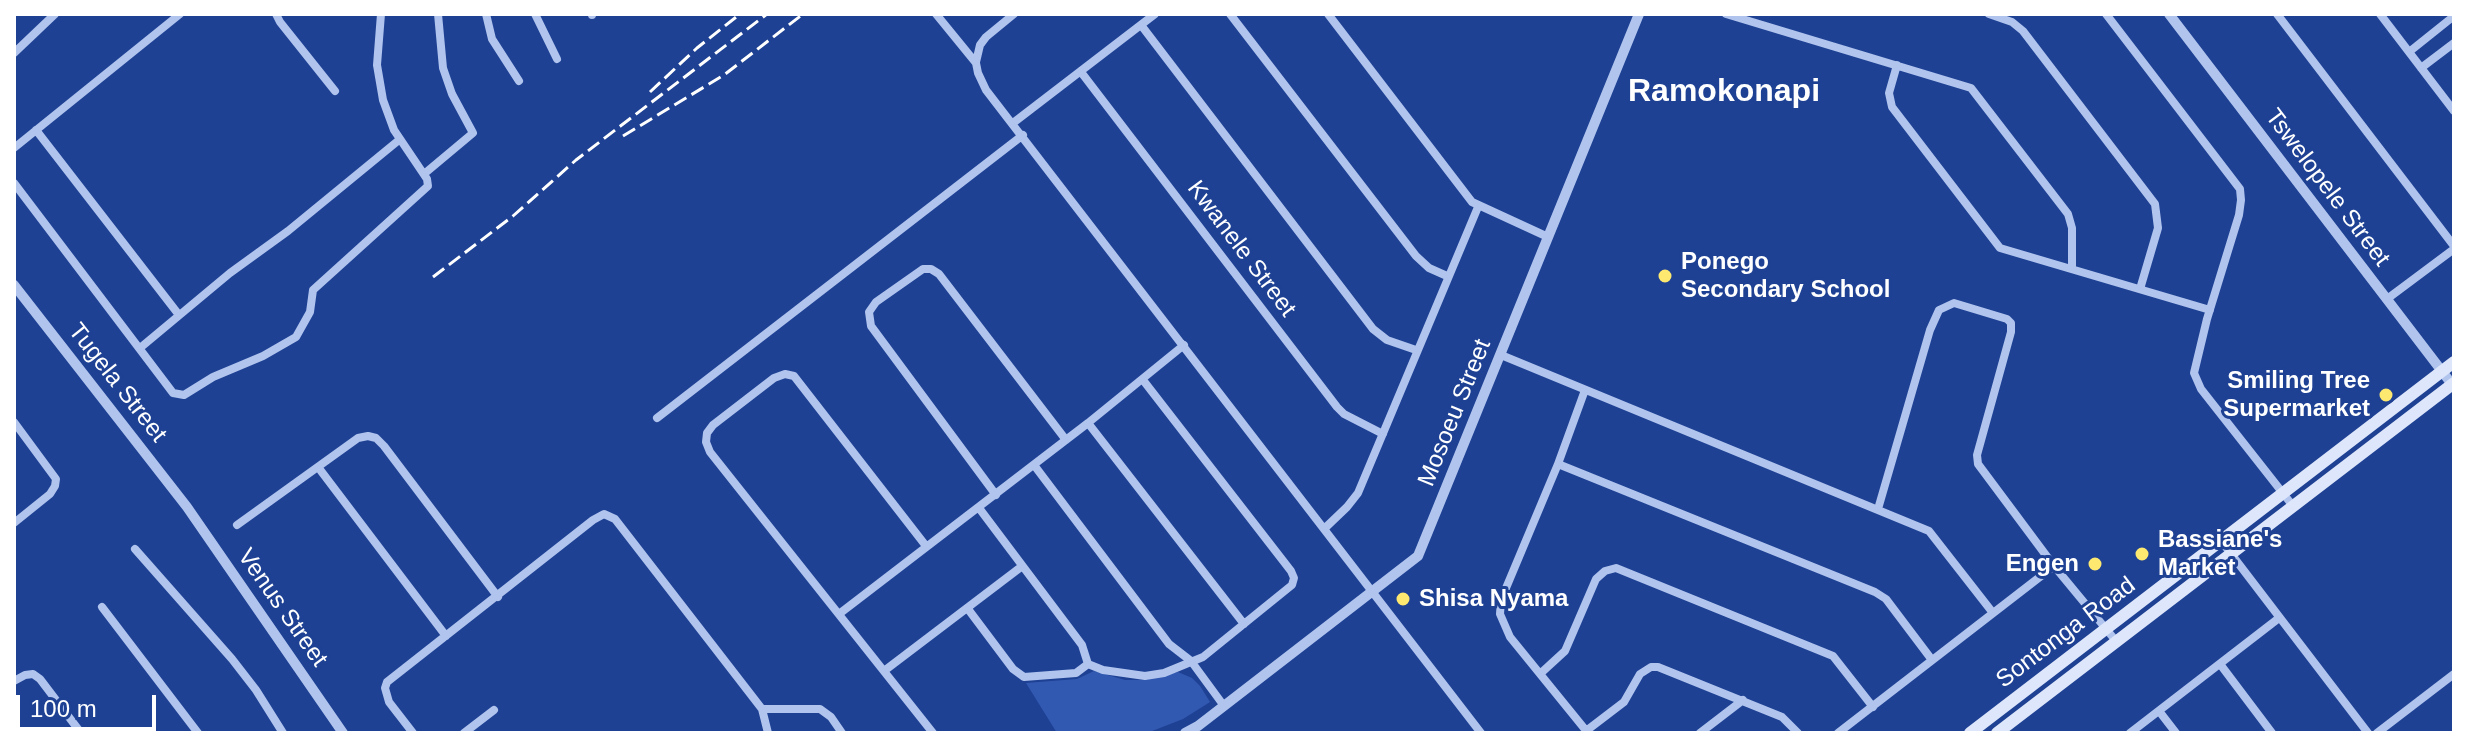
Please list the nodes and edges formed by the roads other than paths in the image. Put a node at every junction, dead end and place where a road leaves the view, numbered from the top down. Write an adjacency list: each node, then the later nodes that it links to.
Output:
1 (55, 14): 25 (street)
2 (180, 14): 35 (street)
3 (276, 14): 32 (street)
4 (381, 14): 37 (street)
5 (438, 14): 39 (street)
6 (486, 14): 31 (street)
7 (535, 14): 26 (street)
8 (936, 14): 27 (street)
9 (1014, 14): 27 (street)
10 (1155, 14): 22 (street)
11 (1230, 14): 45 (street)
12 (1328, 14): 41 (street)
13 (1639, 14): 42 (street, Mosoeu Street)
14 (1726, 14): 20 (street)
15 (1989, 14): 47 (street)
16 (2106, 14): 49 (street)
17 (2169, 14): 48 (street, Tswelopele Street)
18 (2277, 14): 43 (street)
19 (2380, 14): 24 (street)
20 (1738, 16): 28 (street)
21 (2454, 16): 24 (street)
22 (1141, 25): 30 (street); 53 (street)
23 (2454, 43): 29 (street)
24 (2409, 52): 29 (street)
25 (14, 53)
26 (557, 59)
27 (976, 63): 34 (street)
28 (1897, 65): 44 (street); 44 (street)
29 (2421, 68): 33 (street)
30 (1081, 72): 34 (street); 63 (street, Kwanele Street)
31 (519, 81)
32 (335, 91)
33 (2454, 111)
34 (1013, 123): 36 (street)
35 (36, 130): 38 (street); 50 (street)
36 (1023, 135): 51 (street); 60 (street)
37 (399, 140): 39 (street); 50 (street)
38 (14, 148)
39 (424, 174): 52 (street)
40 (14, 183): 52 (street)
41 (1478, 207): 42 (street); 45 (street)
42 (1548, 237): 54 (street, Mosoeu Street)
43 (2454, 247): 48 (street)
44 (2072, 269): 47 (street)
45 (1447, 276): 53 (street)
46 (14, 285): 71 (street, Tugela Street)
47 (2140, 289): 49 (street)
48 (2387, 299): 56 (street, Tswelopele Street)
49 (2210, 310): 68 (street)
50 (179, 315): 52 (street)
51 (1184, 345): 57 (street); 76 (street)
52 (140, 348)
53 (1416, 350): 63 (street)
54 (1501, 355): 59 (street); 83 (street, Mosoeu Street)
55 (2454, 362): 56 (main road, Sontonga Road)
56 (2442, 372): 58 (street, Tswelopele Street); 68 (main road, Sontonga Road)
57 (1143, 380): 62 (street); 90 (street)
58 (2453, 385): 70 (main road, Sontonga Road)
59 (1585, 390): 65 (street); 73 (street)
60 (657, 418)
61 (14, 422): 74 (street)
62 (1088, 423): 64 (street); 90 (street)
63 (1383, 434): 76 (street)
64 (1066, 440): 66 (street); 69 (street)
65 (1558, 464): 94 (street); 99 (street)
66 (1034, 465): 69 (street); 95 (street)
67 (318, 467): 75 (street); 84 (street); 92 (street)
68 (2284, 493): 70 (street); 77 (main road, Sontonga Road)
69 (996, 495): 72 (street)
70 (2293, 506): 80 (main road, Sontonga Road)
71 (187, 507): 112 (street, Venus Street)
72 (979, 508): 78 (street); 82 (street)
73 (1878, 509): 81 (street); 87 (street)
74 (14, 523)
75 (237, 525)
76 (1324, 529): 83 (street)
77 (2222, 542): 80 (street); 91 (main road, Sontonga Road)
78 (926, 546): 88 (street); 88 (street)
79 (135, 549): 111 (street)
80 (2231, 553): 89 (street); 93 (main road, Sontonga Road)
81 (2054, 566): 87 (street); 91 (street)
82 (1021, 567): 86 (street); 96 (street)
83 (1372, 593): 103 (street, Mosoeu Street); 119 (street)
84 (498, 597): 92 (street); 105 (street)
85 (102, 607): 110 (street)
86 (968, 609): 96 (street); 98 (street)
87 (1993, 613): 94 (street)
88 (839, 614): 98 (street)
89 (2279, 618): 97 (street); 128 (street)
90 (1244, 624): 95 (street)
91 (2106, 629): 93 (street); 123 (main road, Sontonga Road)
92 (446, 636): 113 (street)
93 (2116, 641): 124 (main road, Sontonga Road)
94 (1932, 660): 104 (street)
95 (1191, 661): 96 (street); 103 (street)
96 (1088, 664)
97 (2220, 664): 107 (street); 127 (street)
98 (884, 671): 117 (street)
99 (1541, 673): 104 (street); 108 (street)
100 (2454, 674): 129 (street)
101 (14, 681): 109 (street)
102 (1743, 700): 108 (street); 120 (street); 121 (street)
103 (1224, 706): 118 (street, Mosoeu Street)
104 (1873, 707): 122 (street)
105 (762, 709): 115 (street); 116 (street)
106 (494, 710): 114 (street)
107 (2159, 711): 125 (street); 126 (street)
108 (1587, 732)
109 (81, 733)
110 (198, 733)
111 (283, 733)
112 (343, 733)
113 (413, 733)
114 (464, 733)
115 (768, 733)
116 (842, 733)
117 (933, 733)
118 (1185, 733)
119 (1481, 733)
120 (1700, 733)
121 (1798, 733)
122 (1838, 733)
123 (1970, 733)
124 (1997, 733)
125 (2130, 733)
126 (2176, 733)
127 (2272, 733)
128 (2368, 733)
129 (2377, 733)

